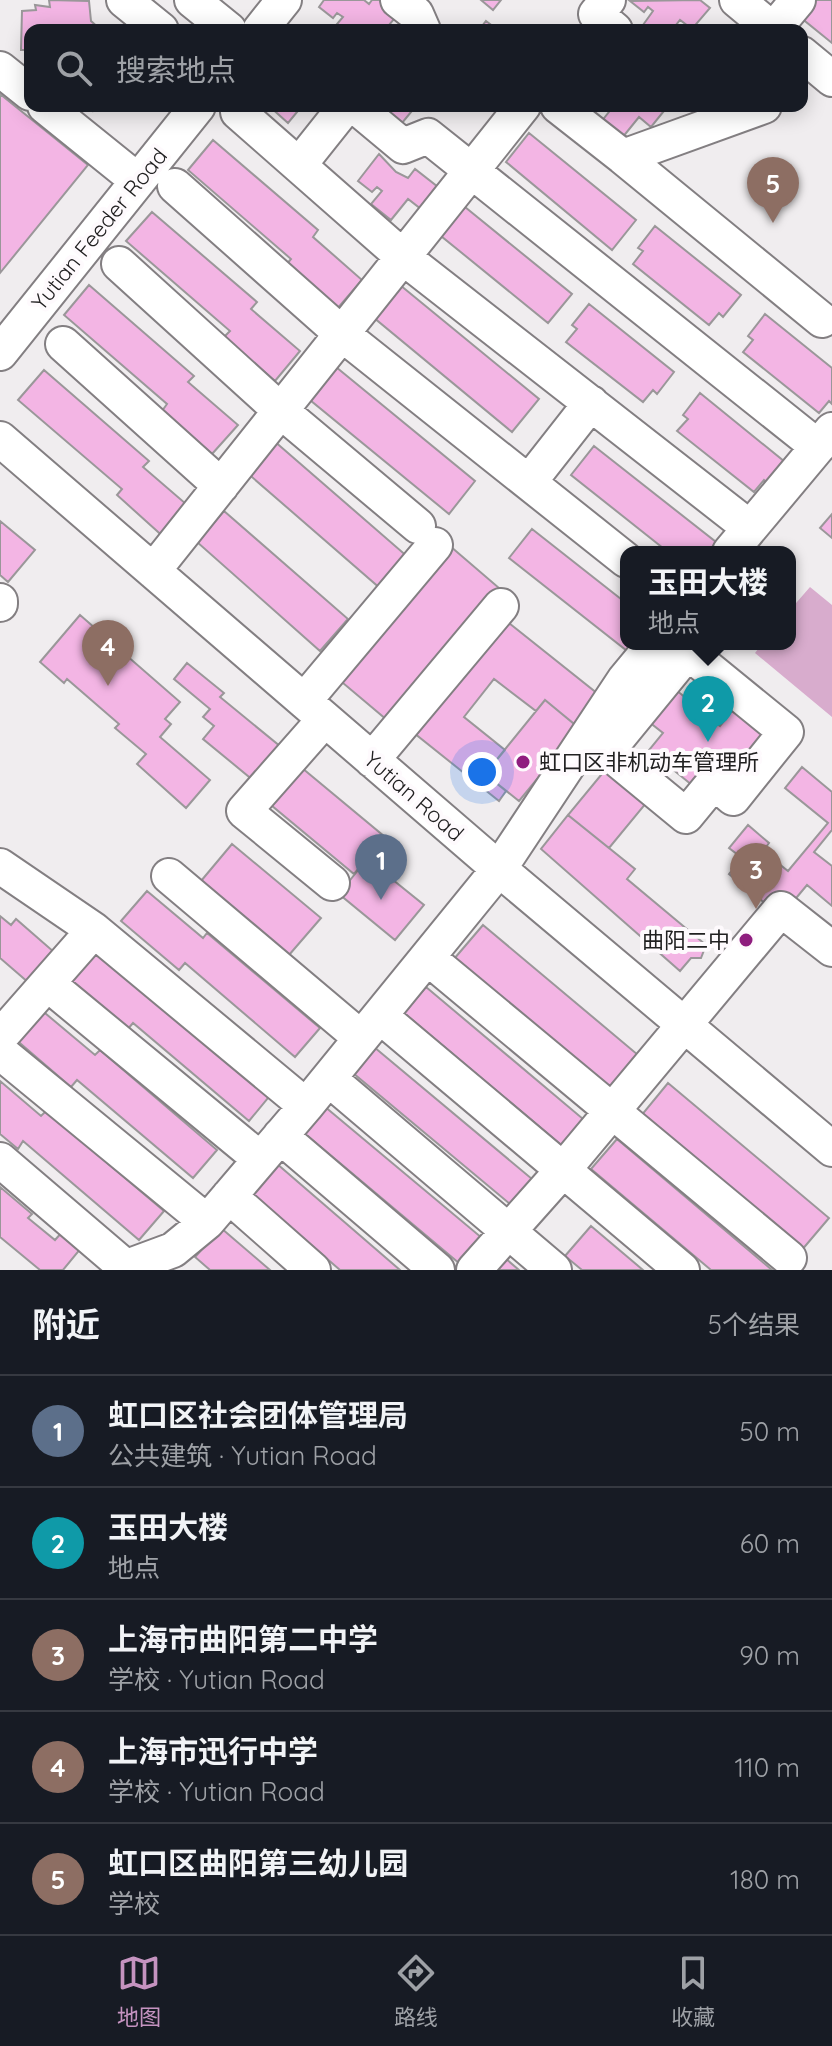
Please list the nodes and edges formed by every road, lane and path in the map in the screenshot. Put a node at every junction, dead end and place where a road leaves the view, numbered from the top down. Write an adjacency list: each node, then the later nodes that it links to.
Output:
1 (124, 0): 6 (street)
2 (192, 0): 7 (street)
3 (284, 0): 8 (street)
4 (737, 0): 9 (street)
5 (798, 0): 10 (street)
6 (154, 24)
7 (222, 24)
8 (265, 24)
9 (766, 24)
10 (778, 24)
11 (808, 59): 13 (street)
12 (0, 69): 14 (street)
13 (832, 80): 15 (street)
14 (24, 88)
15 (808, 90)
16 (52, 112): 28 (street)
17 (193, 112): 28 (street, Yutian Feeder Road)
18 (238, 112): 26 (street)
19 (341, 112): 26 (street)
20 (362, 112): 27 (street)
21 (510, 112): 27 (street)
22 (566, 112): 25 (street)
23 (731, 112): 24 (street)
24 (676, 122): 25 (street)
25 (623, 157): 32 (street)
26 (299, 165): 30 (street)
27 (471, 170): 30 (street); 38 (street)
28 (138, 181): 35 (street, Yutian Feeder Road)
29 (175, 186): 33 (street)
30 (403, 257): 33 (street); 36 (street)
31 (119, 264): 37 (street)
32 (829, 319)
33 (342, 334): 37 (street); 40 (street)
34 (63, 344): 41 (street)
35 (0, 353)
36 (591, 403): 40 (street); 42 (street)
37 (281, 411): 41 (street); 49 (street)
38 (825, 438): 42 (street)
39 (0, 439): 44 (street, Yutian Road)
40 (529, 482): 43 (street)
41 (221, 486): 44 (street)
42 (740, 540)
43 (620, 555)
44 (153, 571): 49 (street, Yutian Road)
45 (501, 606): 50 (street)
46 (649, 650): 52 (street)
47 (682, 650): 48 (street)
48 (685, 650)
49 (314, 710): 50 (street, Yutian Road); 54 (street)
50 (372, 760): 52 (street, Yutian Road)
51 (0, 866): 55 (street)
52 (499, 869): 57 (street); 59 (street, Yutian Road)
53 (169, 876): 60 (street)
54 (332, 883)
55 (94, 930): 58 (street); 64 (street)
56 (832, 949): 59 (street)
57 (428, 958): 60 (street); 65 (street)
58 (48, 984): 61 (street); 66 (street)
59 (685, 1025): 65 (street); 67 (street, Yutian Road)
60 (370, 1027): 63 (street); 69 (street)
61 (0, 1037)
62 (0, 1052): 71 (street)
63 (329, 1079): 64 (street); 72 (street)
64 (306, 1106): 66 (street)
65 (612, 1112): 69 (street); 73 (street)
66 (270, 1148): 70 (street); 77 (street)
67 (832, 1149)
68 (0, 1160): 75 (street)
69 (563, 1170): 72 (street); 80 (street)
70 (229, 1196): 71 (street); 76 (street)
71 (207, 1222): 74 (street)
72 (510, 1233): 78 (street); 79 (street)
73 (789, 1258)
74 (178, 1260): 75 (street)
75 (121, 1268)
76 (313, 1270)
77 (437, 1270)
78 (474, 1270)
79 (554, 1270)
80 (682, 1270)

